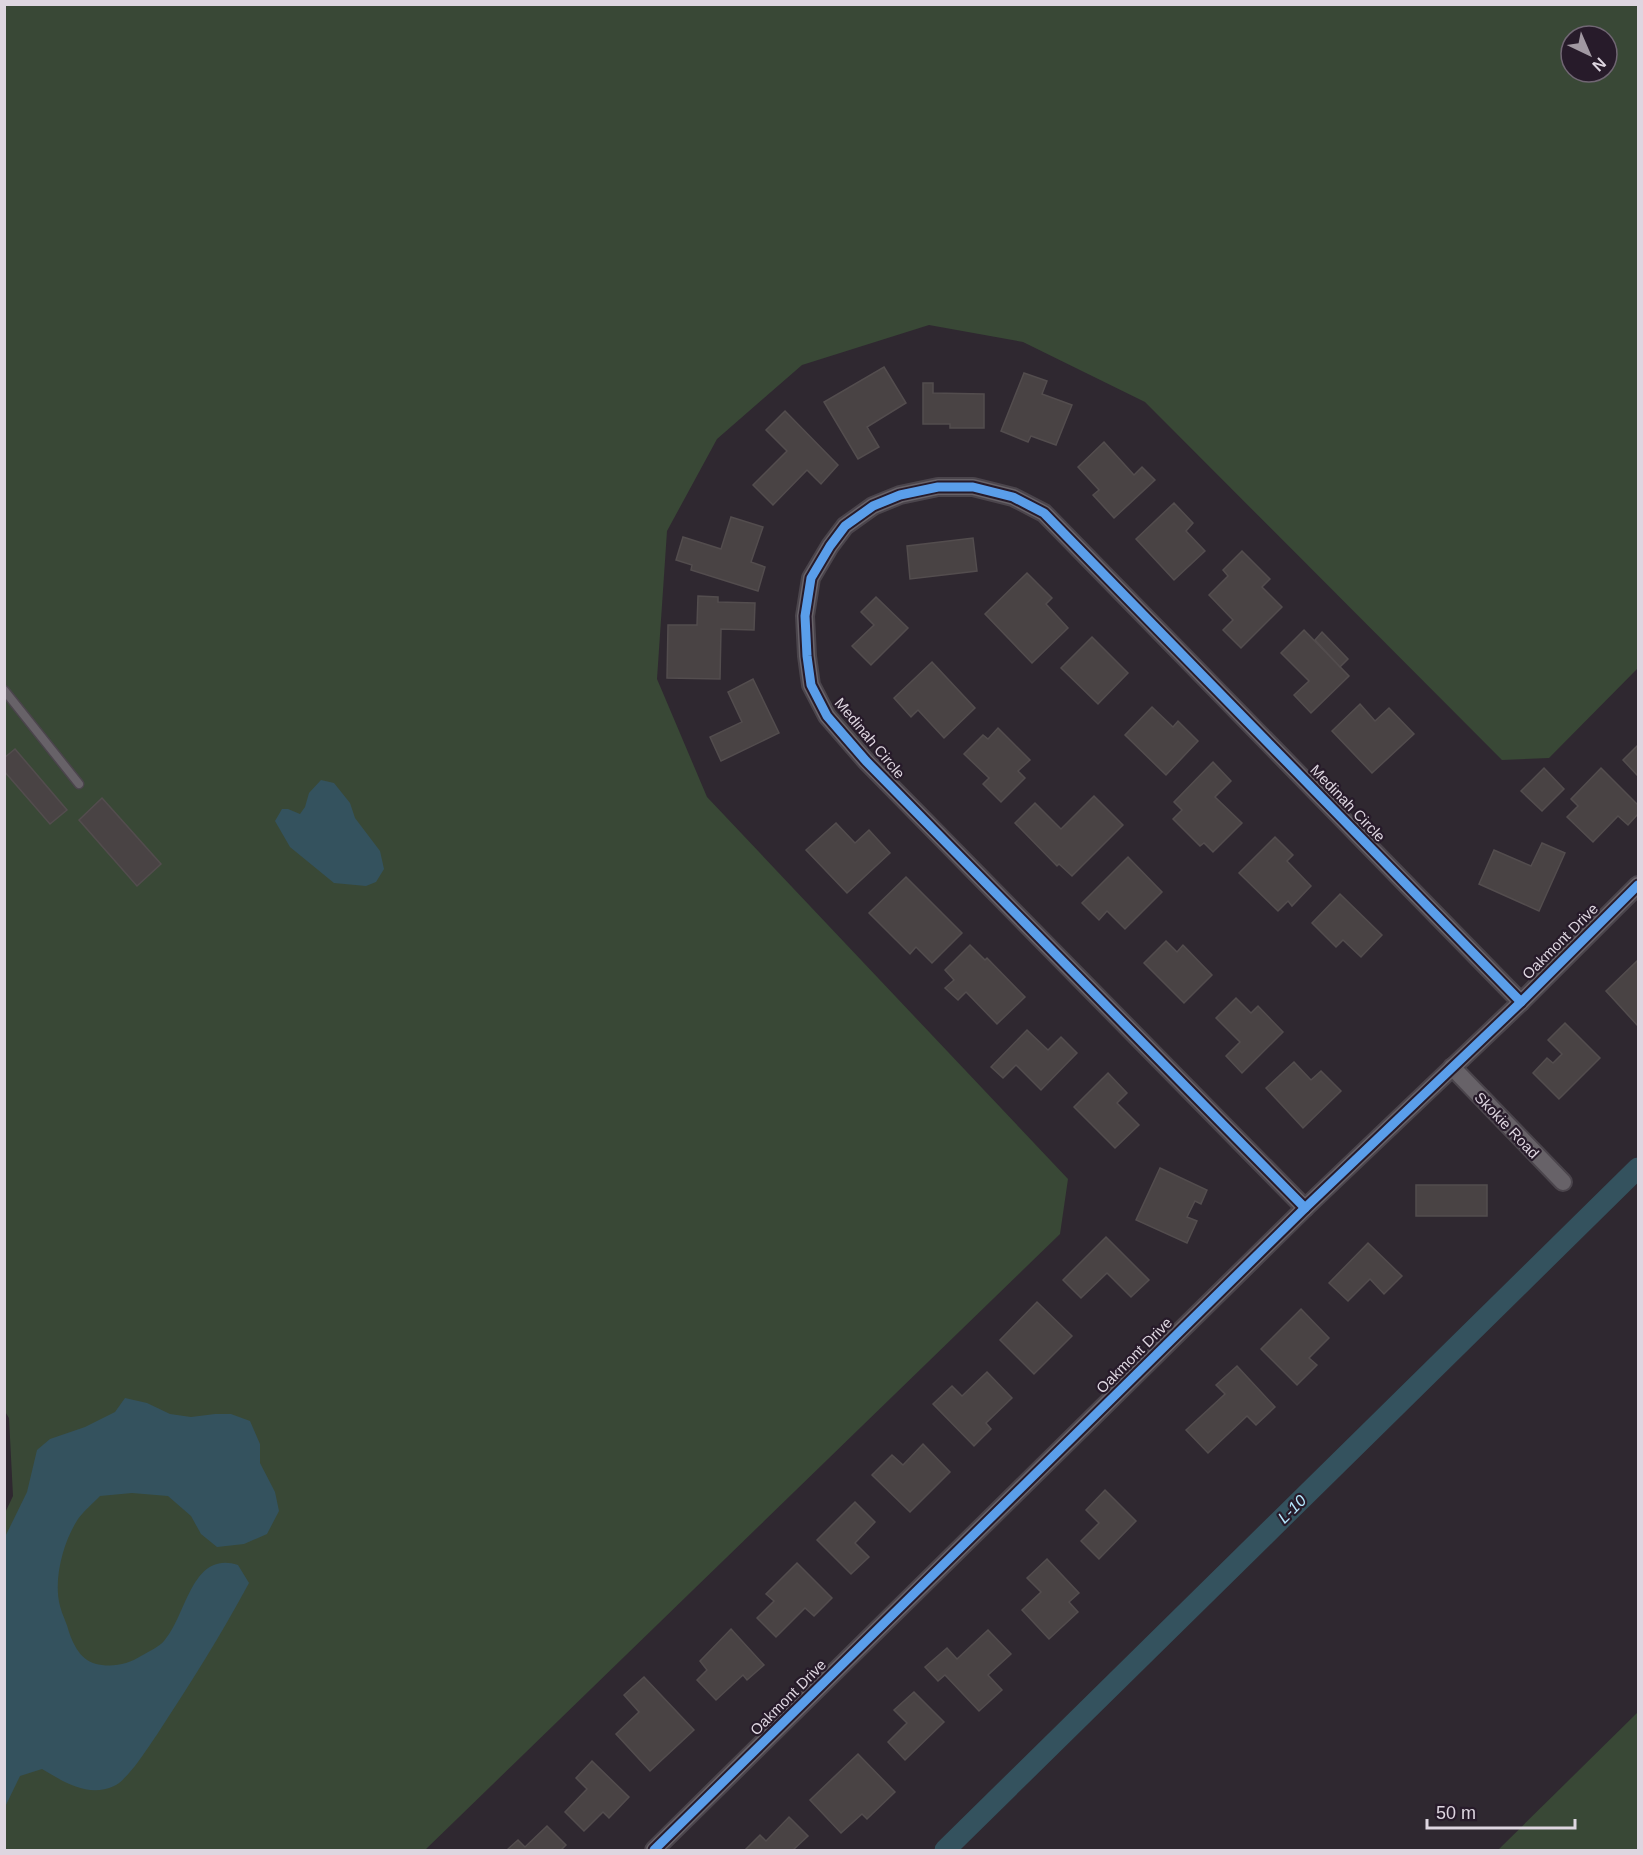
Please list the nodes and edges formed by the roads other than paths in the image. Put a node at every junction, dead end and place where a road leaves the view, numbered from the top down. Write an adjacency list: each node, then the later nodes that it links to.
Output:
1 (4, 690): 2 (lane)
2 (80, 784)
3 (1638, 885): 4 (street, Oakmont Drive)
4 (1521, 1002): 5 (street, Oakmont Drive); 7 (street, Medinah Circle)
5 (1452, 1067): 6 (street, Skokie Road); 7 (street, Oakmont Drive)
6 (1563, 1182)
7 (1305, 1208): 8 (street, Oakmont Drive)
8 (654, 1851)

